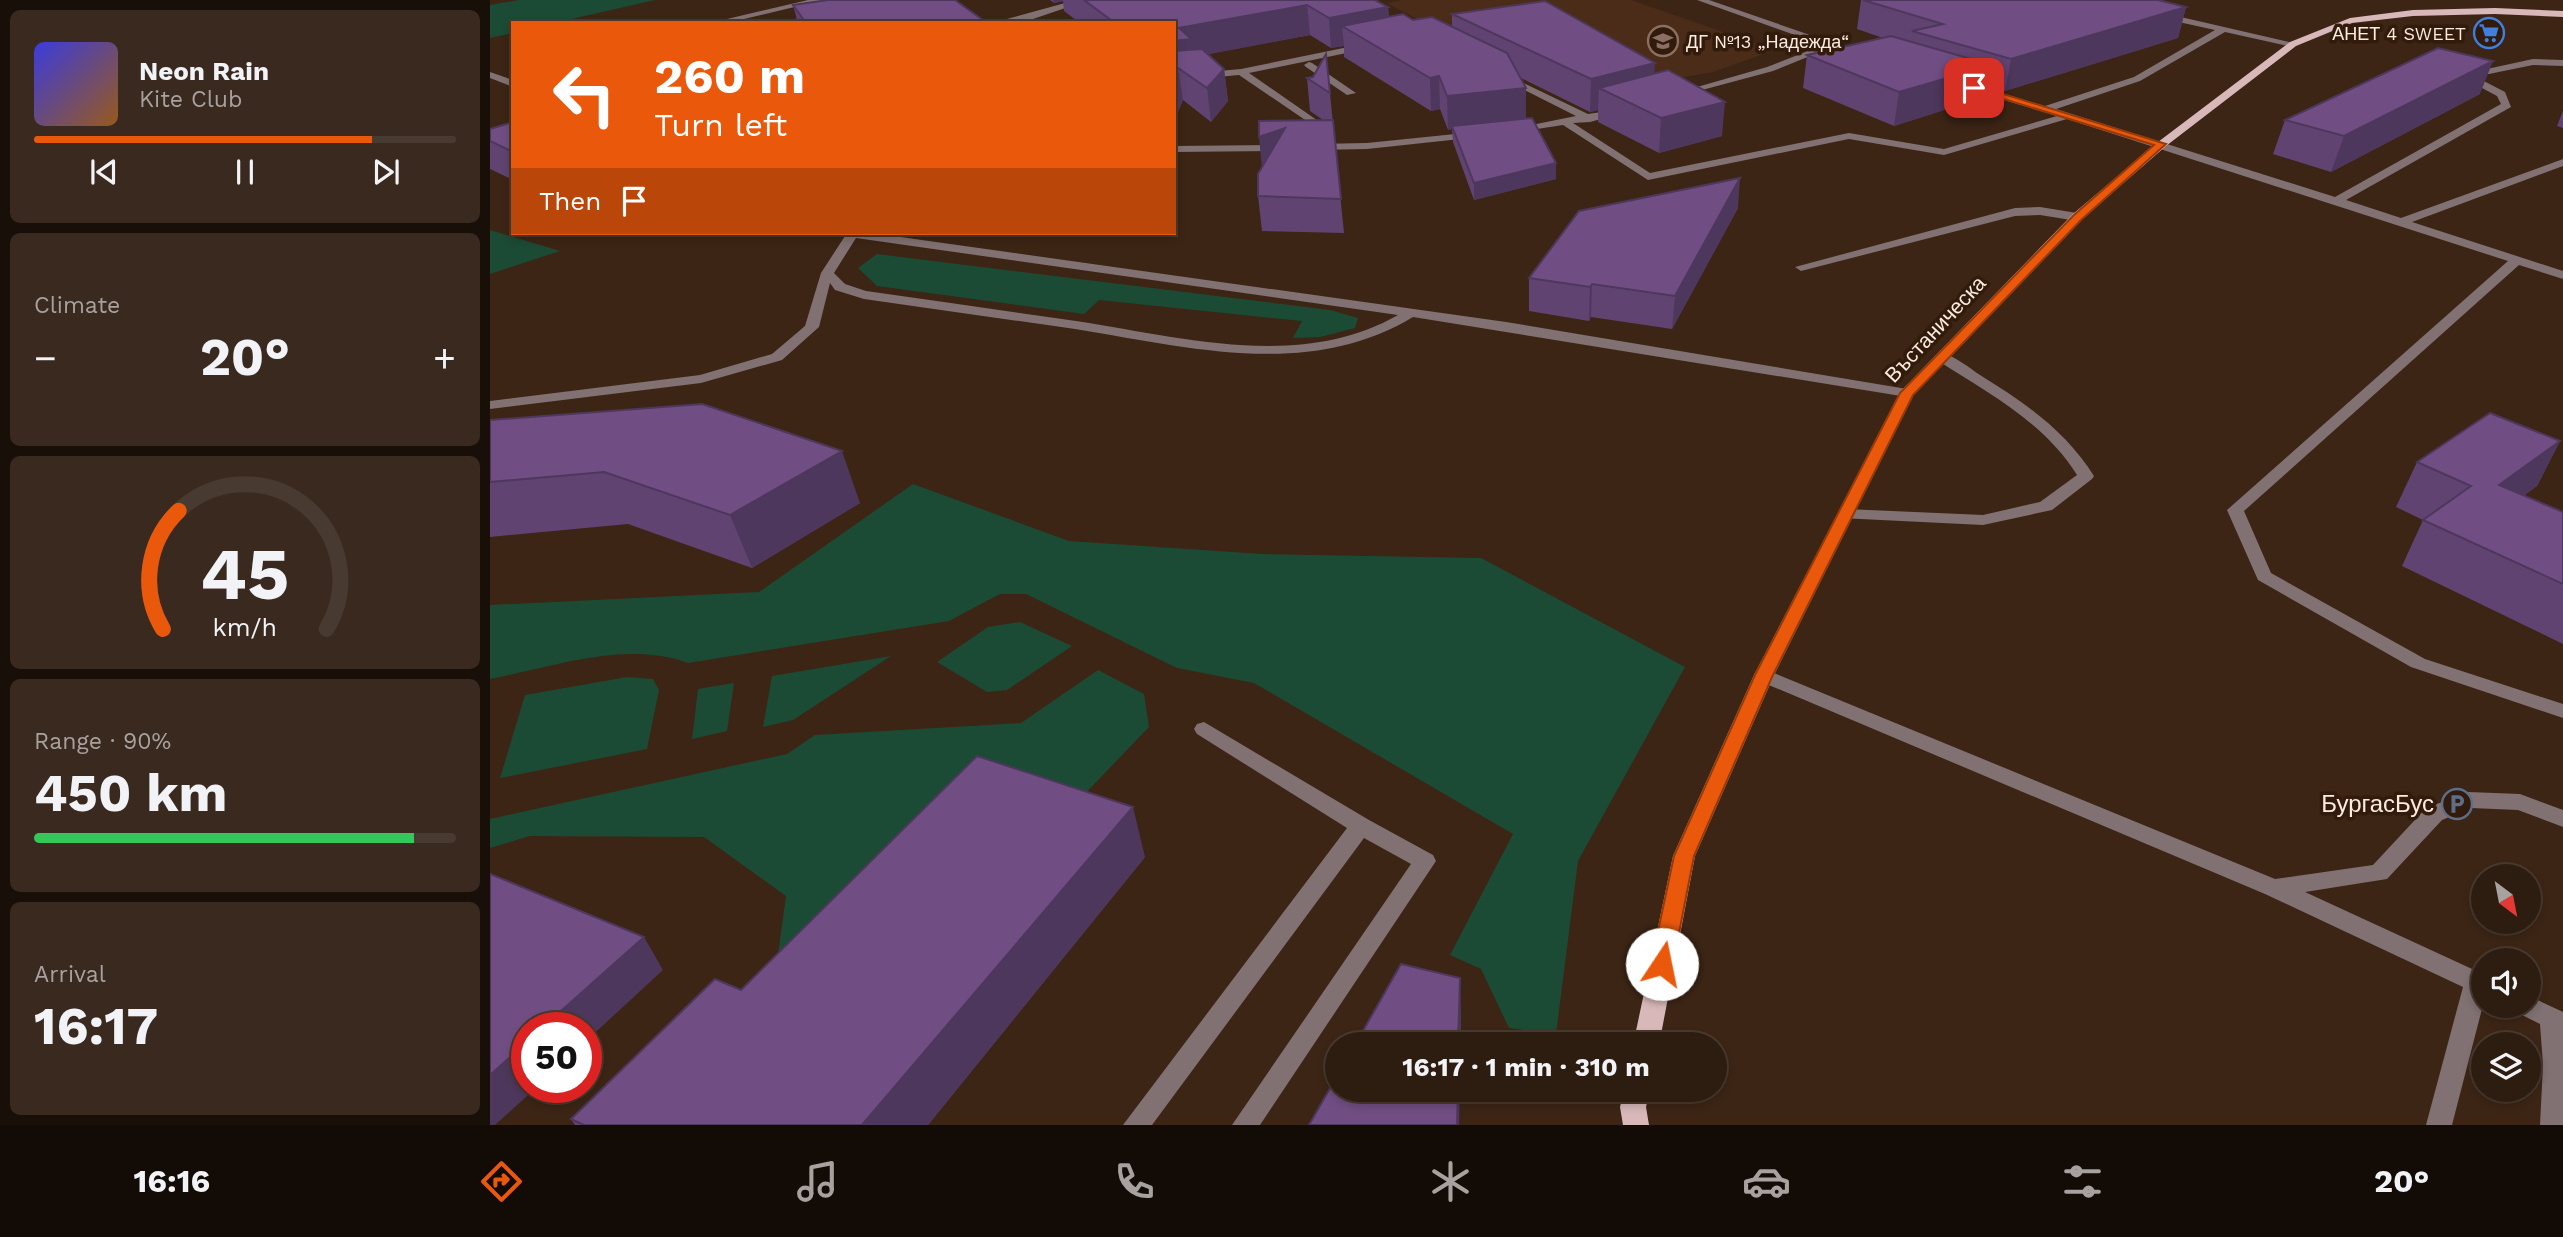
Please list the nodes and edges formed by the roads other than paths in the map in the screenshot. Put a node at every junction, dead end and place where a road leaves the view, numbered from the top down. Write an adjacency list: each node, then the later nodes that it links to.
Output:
1 (820, 0): 8 (street)
2 (1085, 0): 7 (street)
3 (1701, 0): 13 (street)
4 (830, 14): 9 (street)
5 (2153, 14): 10 (street)
6 (2563, 14): 12 (main road, Въстаническа)
7 (1033, 20)
8 (723, 21)
9 (799, 21)
10 (2223, 29): 12 (street); 26 (street)
11 (1380, 43): 15 (street)
12 (2293, 44): 32 (main road, Въстаническа)
13 (1830, 45): 14 (street); 24 (street)
14 (1868, 56)
15 (1304, 61): 17 (street); 23 (street)
16 (2563, 63): 36 (street)
17 (1241, 72): 20 (street); 33 (street)
18 (1494, 72): 28 (street)
19 (490, 75): 22 (street)
20 (1176, 78)
21 (1957, 82): 26 (street)
22 (511, 83)
23 (1350, 93)
24 (1668, 99)
25 (1629, 109): 28 (street)
26 (2046, 109): 27 (street)
27 (2067, 116): 29 (street); 32 (street)
28 (1590, 119): 29 (street)
29 (1568, 124): 30 (street)
30 (1504, 132)
31 (1490, 134): 33 (street)
32 (2161, 144): 36 (street); 37 (main road, Въстаническа)
33 (1349, 146): 34 (street)
34 (1176, 149)
35 (2563, 163): 38 (street)
36 (2336, 201): 38 (street)
37 (2077, 217): 42 (street); 46 (main road, Въстаническа)
38 (2401, 222): 41 (street)
39 (849, 235): 43 (street)
40 (862, 235): 45 (street)
41 (2517, 260): 44 (street); 51 (street)
42 (1801, 267)
43 (827, 273): 45 (street); 48 (street)
44 (2563, 275)
45 (1412, 313): 47 (street)
46 (1942, 357): 47 (main road, Въстаническа); 49 (street)
47 (1907, 393): 49 (main road, Въстаническа)
48 (490, 405)
49 (1846, 514): 50 (main road, Въстаническа)
50 (1764, 675): 55 (street); 60 (main road, Въстаническа)
51 (2563, 711)
52 (1204, 729): 54 (street)
53 (2563, 819): 55 (street)
54 (1361, 826): 62 (street); 63 (street)
55 (2273, 888): 56 (street)
56 (2471, 980)
57 (2541, 1013): 59 (street)
58 (2471, 1015): 65 (street)
59 (2558, 1021): 66 (street)
60 (1649, 1032)
61 (1634, 1102): 64 (main road)
62 (1136, 1125)
63 (1245, 1125)
64 (1636, 1125)
65 (2439, 1125)
66 (2553, 1125)

